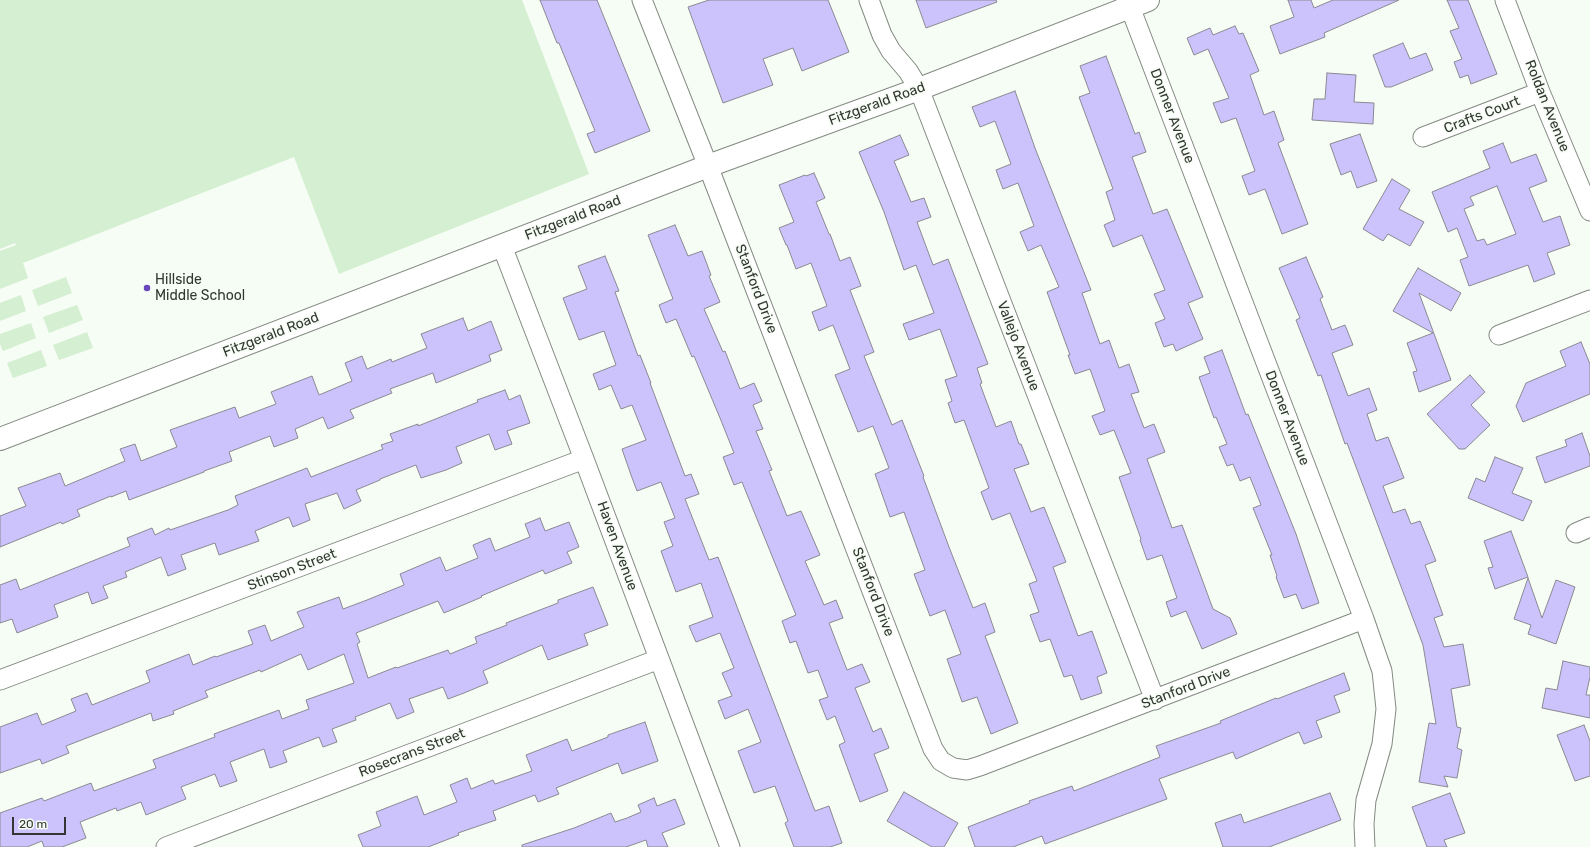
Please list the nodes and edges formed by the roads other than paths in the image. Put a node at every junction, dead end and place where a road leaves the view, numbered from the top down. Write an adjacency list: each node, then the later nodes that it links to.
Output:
1 (642, 0): 8 (street, Stanford Drive)
2 (869, 0): 5 (street, Vallejo Avenue)
3 (1505, 0): 6 (street, Roldan Avenue)
4 (1135, 2): 5 (main road, Fitzgerald Road); 15 (street, Donner Avenue)
5 (919, 89): 8 (main road, Fitzgerald Road); 18 (street, Vallejo Avenue)
6 (1540, 92): 7 (street, Crafts Court); 9 (street, Roldan Avenue)
7 (1423, 137)
8 (708, 166): 10 (main road, Fitzgerald Road); 18 (street, Stanford Drive)
9 (1590, 211)
10 (502, 246): 13 (main road, Fitzgerald Road); 14 (street, Haven Avenue)
11 (1590, 300): 12 (street)
12 (1499, 335)
13 (0, 439)
14 (584, 459): 16 (street, Haven Avenue); 17 (street, Stinson Street)
15 (1364, 619): 18 (street, Stanford Drive); 21 (street, Donner Avenue)
16 (659, 659): 19 (street, Rosecrans Street); 20 (street, Haven Avenue)
17 (0, 680)
18 (1155, 700)
19 (166, 847)
20 (730, 847)
21 (1365, 847)

